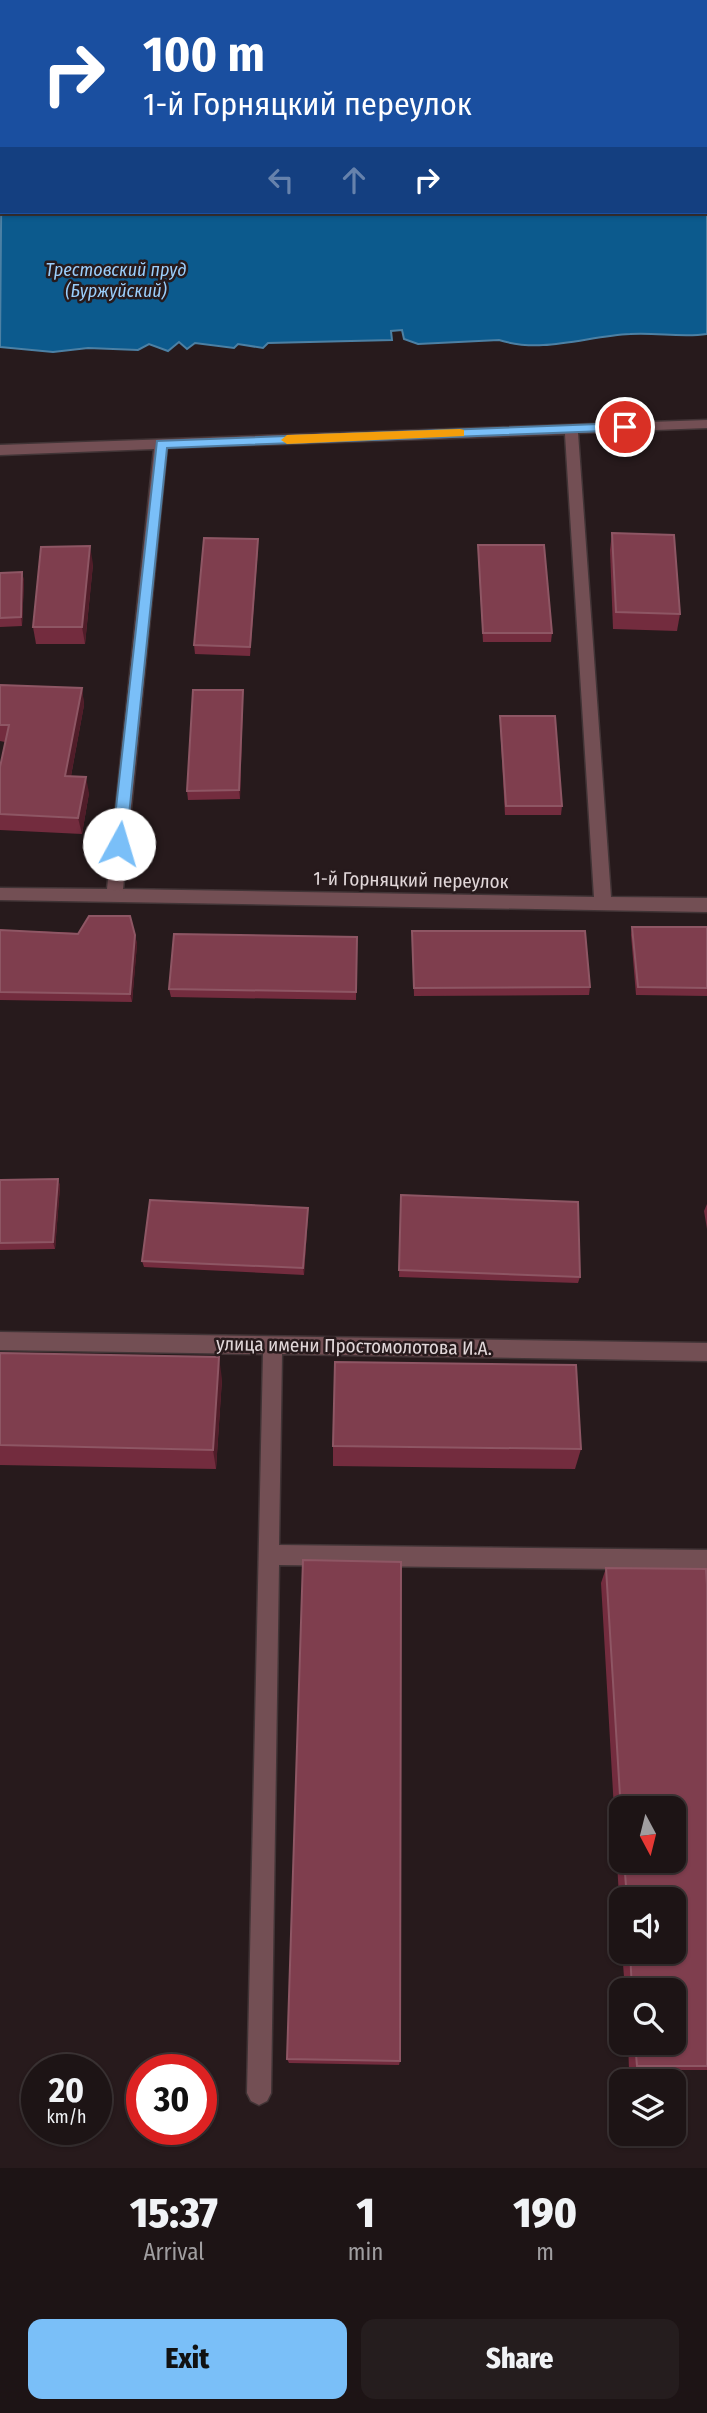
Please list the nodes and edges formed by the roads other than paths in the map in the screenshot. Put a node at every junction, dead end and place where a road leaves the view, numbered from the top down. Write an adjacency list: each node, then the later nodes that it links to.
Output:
1 (707, 424): 2 (street)
2 (571, 429): 3 (street); 7 (street)
3 (161, 444): 4 (street); 6 (street)
4 (0, 450)
5 (0, 894): 6 (street, 1-й Горняцкий переулок)
6 (114, 897): 7 (street, 1-й Горняцкий переулок)
7 (603, 903): 8 (street, 1-й Горняцкий переулок)
8 (707, 905)
9 (0, 1340): 10 (street, улица имени Простомолотова И.А.)
10 (273, 1344): 11 (street, улица имени Простомолотова И.А.); 12 (street)
11 (707, 1352)
12 (269, 1555): 13 (street); 14 (street)
13 (707, 1560)
14 (259, 2093)

